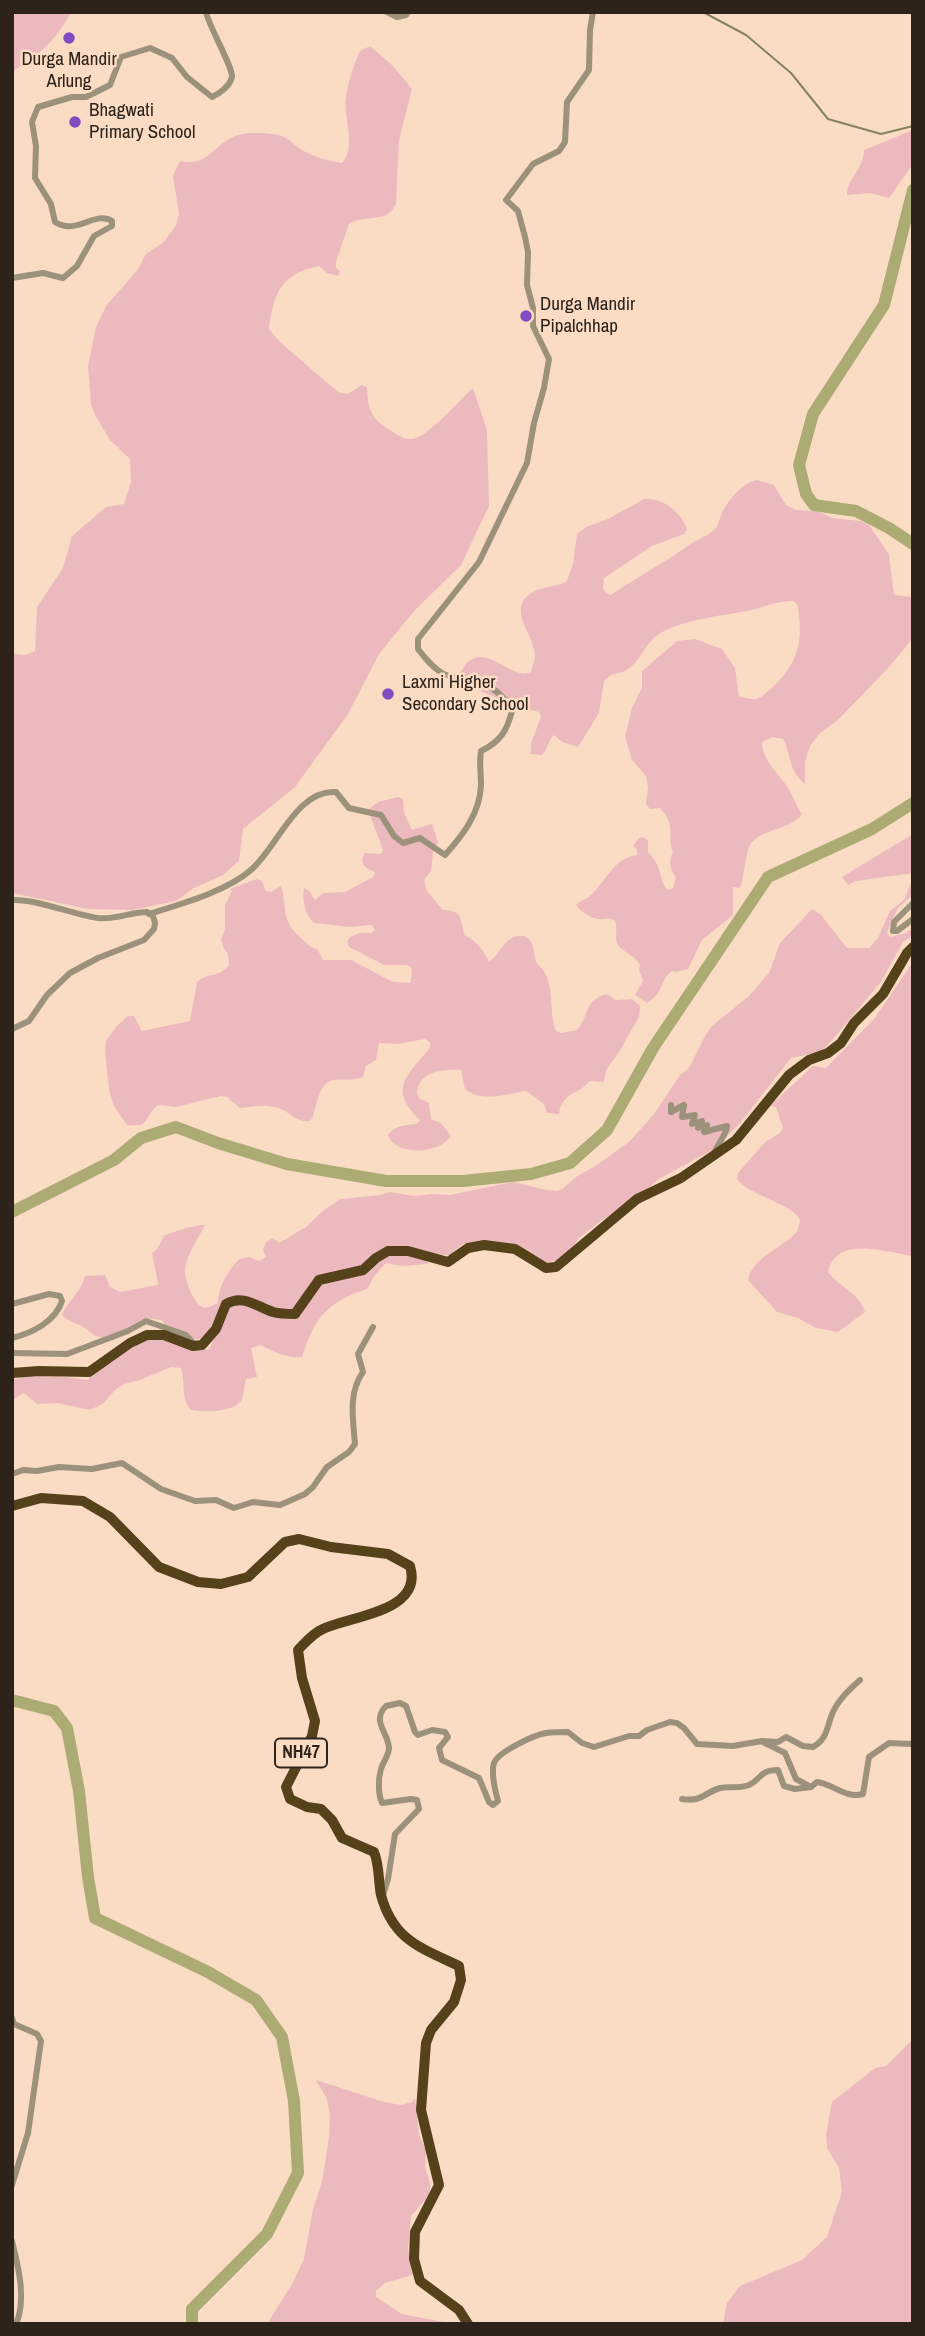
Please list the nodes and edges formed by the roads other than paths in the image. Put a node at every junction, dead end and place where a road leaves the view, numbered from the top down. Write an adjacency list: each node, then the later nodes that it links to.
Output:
1 (206, 12): 5 (street)
2 (387, 12): 3 (street)
3 (408, 12)
4 (593, 12): 8 (street)
5 (12, 278)
6 (12, 900): 8 (street)
7 (913, 903): 9 (street)
8 (149, 914): 11 (street)
9 (913, 919)
10 (913, 947): 13 (highway)
11 (12, 1029)
12 (671, 1105): 13 (street)
13 (715, 1155): 17 (highway)
14 (12, 1304): 16 (street)
15 (373, 1327): 20 (street)
16 (12, 1338)
17 (197, 1346): 18 (street); 19 (highway)
18 (12, 1353)
19 (12, 1374)
20 (12, 1474)
21 (12, 1506): 27 (highway, NH47)
22 (860, 1680): 23 (street)
23 (762, 1741): 25 (street); 27 (street)
24 (913, 1744): 25 (street)
25 (811, 1787): 26 (street)
26 (682, 1799)
27 (382, 1897): 32 (highway, NH47)
28 (12, 2018): 29 (street)
29 (12, 2185)
30 (12, 2241): 31 (street)
31 (16, 2324)
32 (468, 2324)

